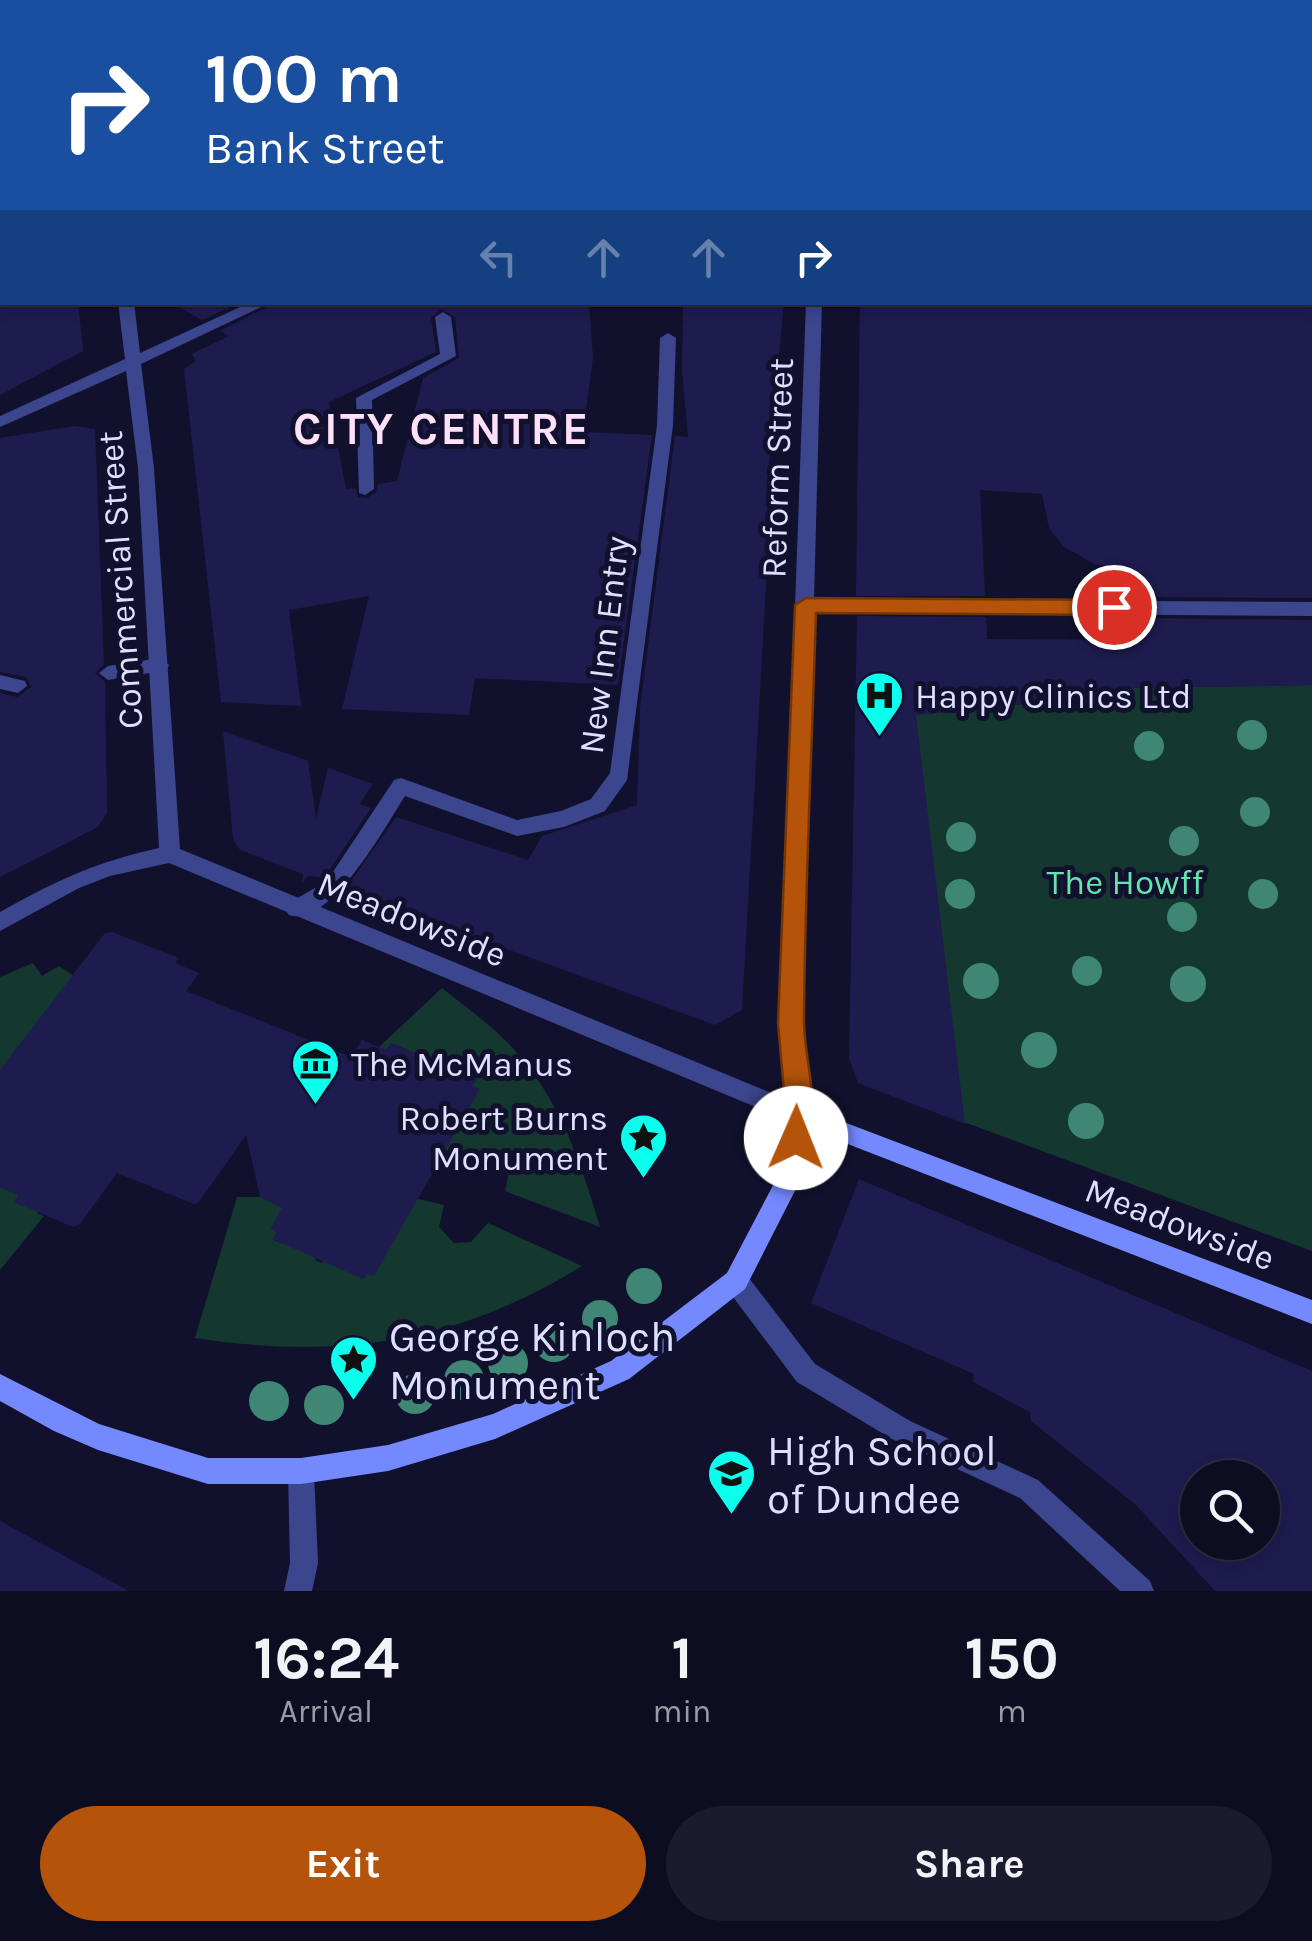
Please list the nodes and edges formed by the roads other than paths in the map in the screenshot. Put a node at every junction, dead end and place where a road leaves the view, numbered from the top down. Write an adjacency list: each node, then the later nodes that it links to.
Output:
1 (127, 305): 6 (street, Commercial Street)
2 (258, 305): 6 (street)
3 (814, 305): 9 (street, Reform Street)
4 (443, 317): 8 (street)
5 (668, 338): 14 (street, New Inn Entry)
6 (136, 360): 7 (street); 11 (street, Commercial Street)
7 (0, 422)
8 (365, 489)
9 (806, 605): 10 (street); 16 (street, Reform Street)
10 (1312, 609)
11 (160, 665): 12 (street); 13 (street, Commercial Street)
12 (108, 674)
13 (170, 854): 14 (street, Meadowside); 15 (street)
14 (296, 909): 16 (street, Meadowside)
15 (0, 922)
16 (800, 1114): 17 (street); 18 (street, Meadowside)
17 (736, 1282): 20 (street); 22 (street)
18 (1312, 1312)
19 (0, 1387): 20 (street)
20 (301, 1471): 21 (street)
21 (298, 1591)
22 (1140, 1591)

